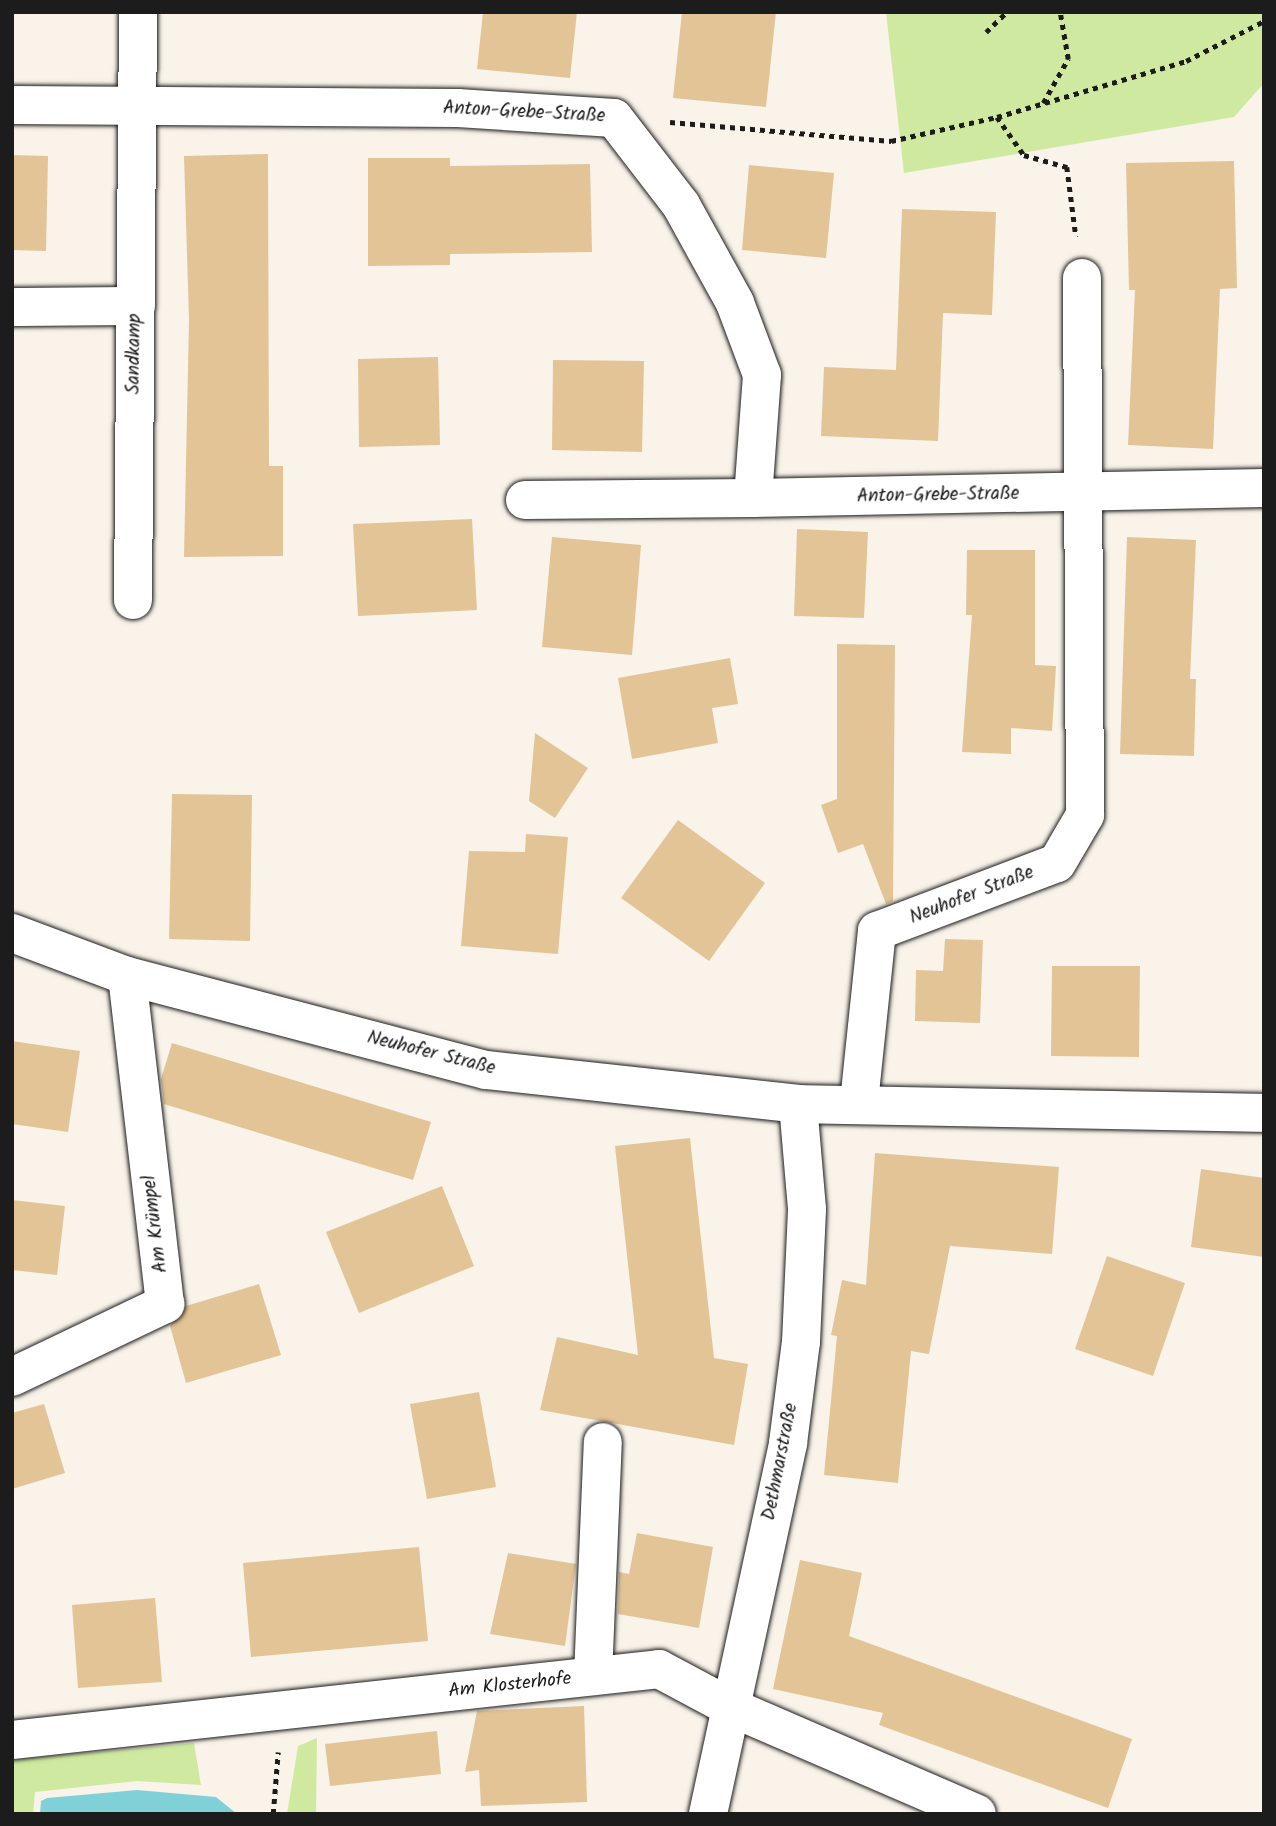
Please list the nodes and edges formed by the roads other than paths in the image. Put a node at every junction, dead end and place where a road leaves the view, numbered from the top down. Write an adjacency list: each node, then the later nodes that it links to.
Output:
1 (138, 12): 3 (street, Sandkamp)
2 (12, 105): 3 (street)
3 (137, 107): 5 (street, Sandkamp); 9 (street, Anton-Grebe-Straße)
4 (1082, 278): 8 (street)
5 (136, 306): 6 (street); 11 (street, Sandkamp)
6 (12, 307)
7 (1264, 488): 8 (street, Anton-Grebe-Straße)
8 (1081, 494): 9 (street, Anton-Grebe-Straße); 14 (street, Neuhofer Straße)
9 (753, 498): 10 (street, Anton-Grebe-Straße)
10 (525, 500)
11 (133, 600)
12 (14, 932): 13 (street, Neuhofer Straße)
13 (127, 975): 15 (street, Neuhofer Straße); 17 (street, Am Krümpel)
14 (859, 1102): 15 (street, Neuhofer Straße); 16 (street, Neuhofer Straße)
15 (799, 1104): 20 (street, Dethmarstraße)
16 (1264, 1113)
17 (12, 1377)
18 (603, 1442): 19 (street)
19 (593, 1676): 20 (street, Am Klosterhofe); 21 (street, Am Klosterhofe)
20 (728, 1706): 22 (street, Dethmarstraße); 23 (street, Am Klosterhofe)
21 (12, 1740)
22 (708, 1814)
23 (977, 1814)

